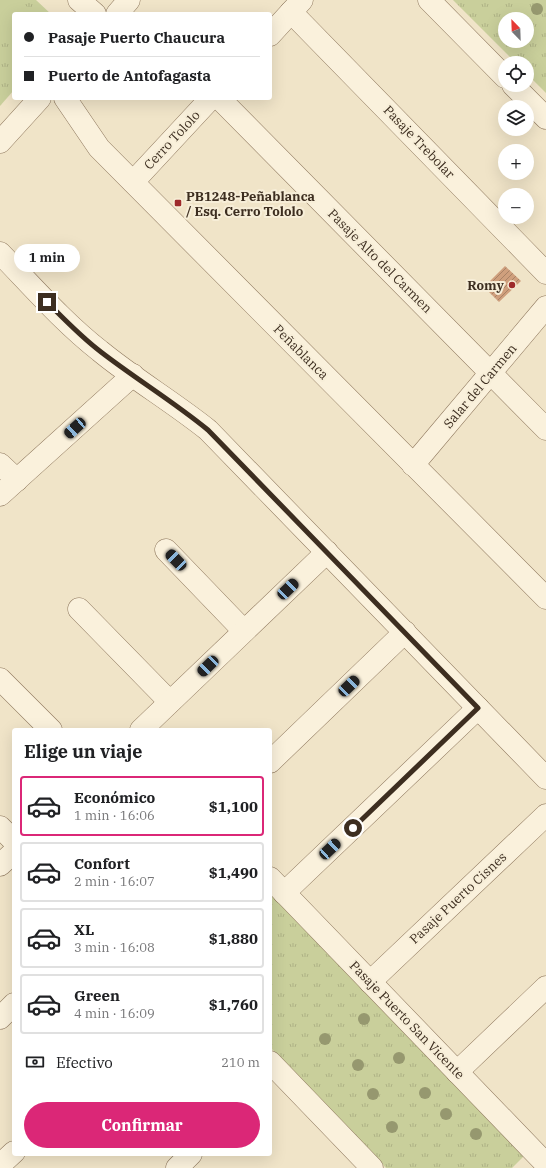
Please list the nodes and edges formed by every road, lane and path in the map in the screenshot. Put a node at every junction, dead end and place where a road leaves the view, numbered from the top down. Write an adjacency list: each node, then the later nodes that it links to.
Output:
1 (79, 0): 5 (street)
2 (129, 0): 6 (street)
3 (429, 0): 8 (street)
4 (297, 6): 7 (street); 18 (street, Pasaje Trebolar)
5 (93, 12)
6 (119, 12)
7 (272, 33)
8 (498, 70)
9 (520, 92): 14 (street)
10 (38, 100): 15 (street)
11 (66, 100): 16 (street, Peñablanca)
12 (209, 100): 16 (street, Cerro Tololo)
13 (221, 100): 20 (street, Pasaje Alto del Carmen)
14 (546, 118)
15 (0, 142)
16 (133, 182): 24 (street, Peñablanca)
17 (0, 253): 21 (street)
18 (546, 273)
19 (546, 307): 20 (street, Salar del Carmen)
20 (490, 373): 22 (street, Pasaje Alto del Carmen); 24 (street, Salar del Carmen)
21 (133, 375): 25 (street); 28 (street)
22 (546, 429)
23 (0, 464): 25 (street)
24 (413, 465): 29 (street, Peñablanca)
25 (17, 480): 26 (street)
26 (0, 495)
27 (166, 550): 31 (street)
28 (327, 552): 31 (street); 32 (street)
29 (546, 598)
30 (79, 609): 34 (street)
31 (244, 631): 34 (street)
32 (405, 632): 35 (street); 38 (street)
33 (0, 679): 36 (street)
34 (170, 702): 37 (street)
35 (478, 708): 39 (street); 45 (street)
36 (49, 728)
37 (143, 728)
38 (272, 760)
39 (546, 778)
40 (546, 815): 46 (street, Pasaje Puerto Cisnes)
41 (0, 827): 42 (street)
42 (12, 839)
43 (12, 854): 44 (street)
44 (0, 866)
45 (277, 885): 46 (street, Pasaje Puerto San Vicente)
46 (370, 982): 51 (street, Pasaje Puerto San Vicente)
47 (546, 987): 51 (street)
48 (12, 1006): 49 (street)
49 (0, 1018)
50 (273, 1070): 56 (street)
51 (457, 1072): 54 (street, Pasaje Puerto San Vicente)
52 (12, 1154): 55 (street)
53 (189, 1156): 58 (street)
54 (543, 1164)
55 (0, 1165): 57 (street)
56 (365, 1166)
57 (2, 1168)
58 (177, 1168)

